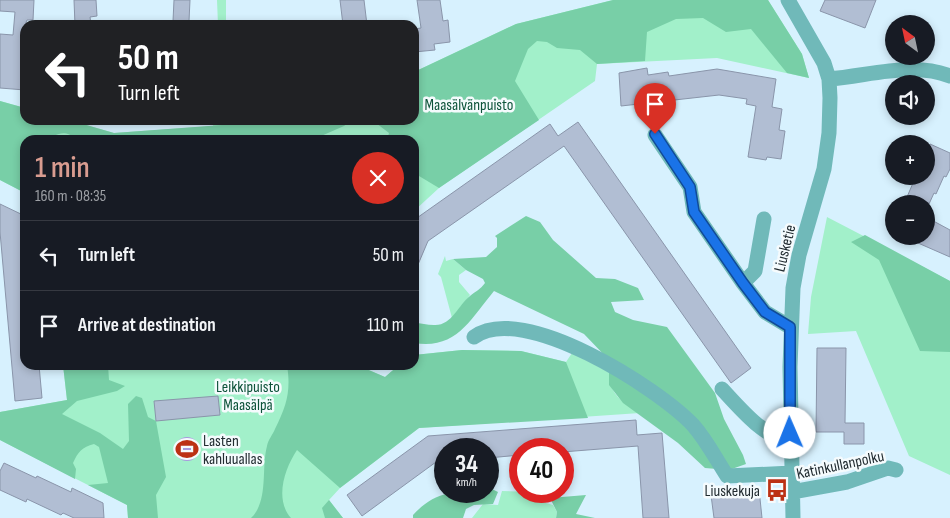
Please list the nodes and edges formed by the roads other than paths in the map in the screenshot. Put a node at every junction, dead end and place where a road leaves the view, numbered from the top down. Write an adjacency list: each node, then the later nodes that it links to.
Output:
1 (788, 0): 3 (street, Liusketie)
2 (950, 76): 3 (street)
3 (830, 79): 7 (street, Liusketie)
4 (655, 134): 6 (street)
5 (764, 219): 6 (street)
6 (743, 283): 7 (street)
7 (790, 327): 10 (street, Liusketie)
8 (474, 338): 12 (street)
9 (722, 389): 10 (street)
10 (791, 445): 12 (street, Liusketie)
11 (896, 470): 13 (street, Katinkullanpolku)
12 (792, 473): 13 (street, Liusketie)
13 (792, 492): 14 (street, Liusketie)
14 (793, 518)

